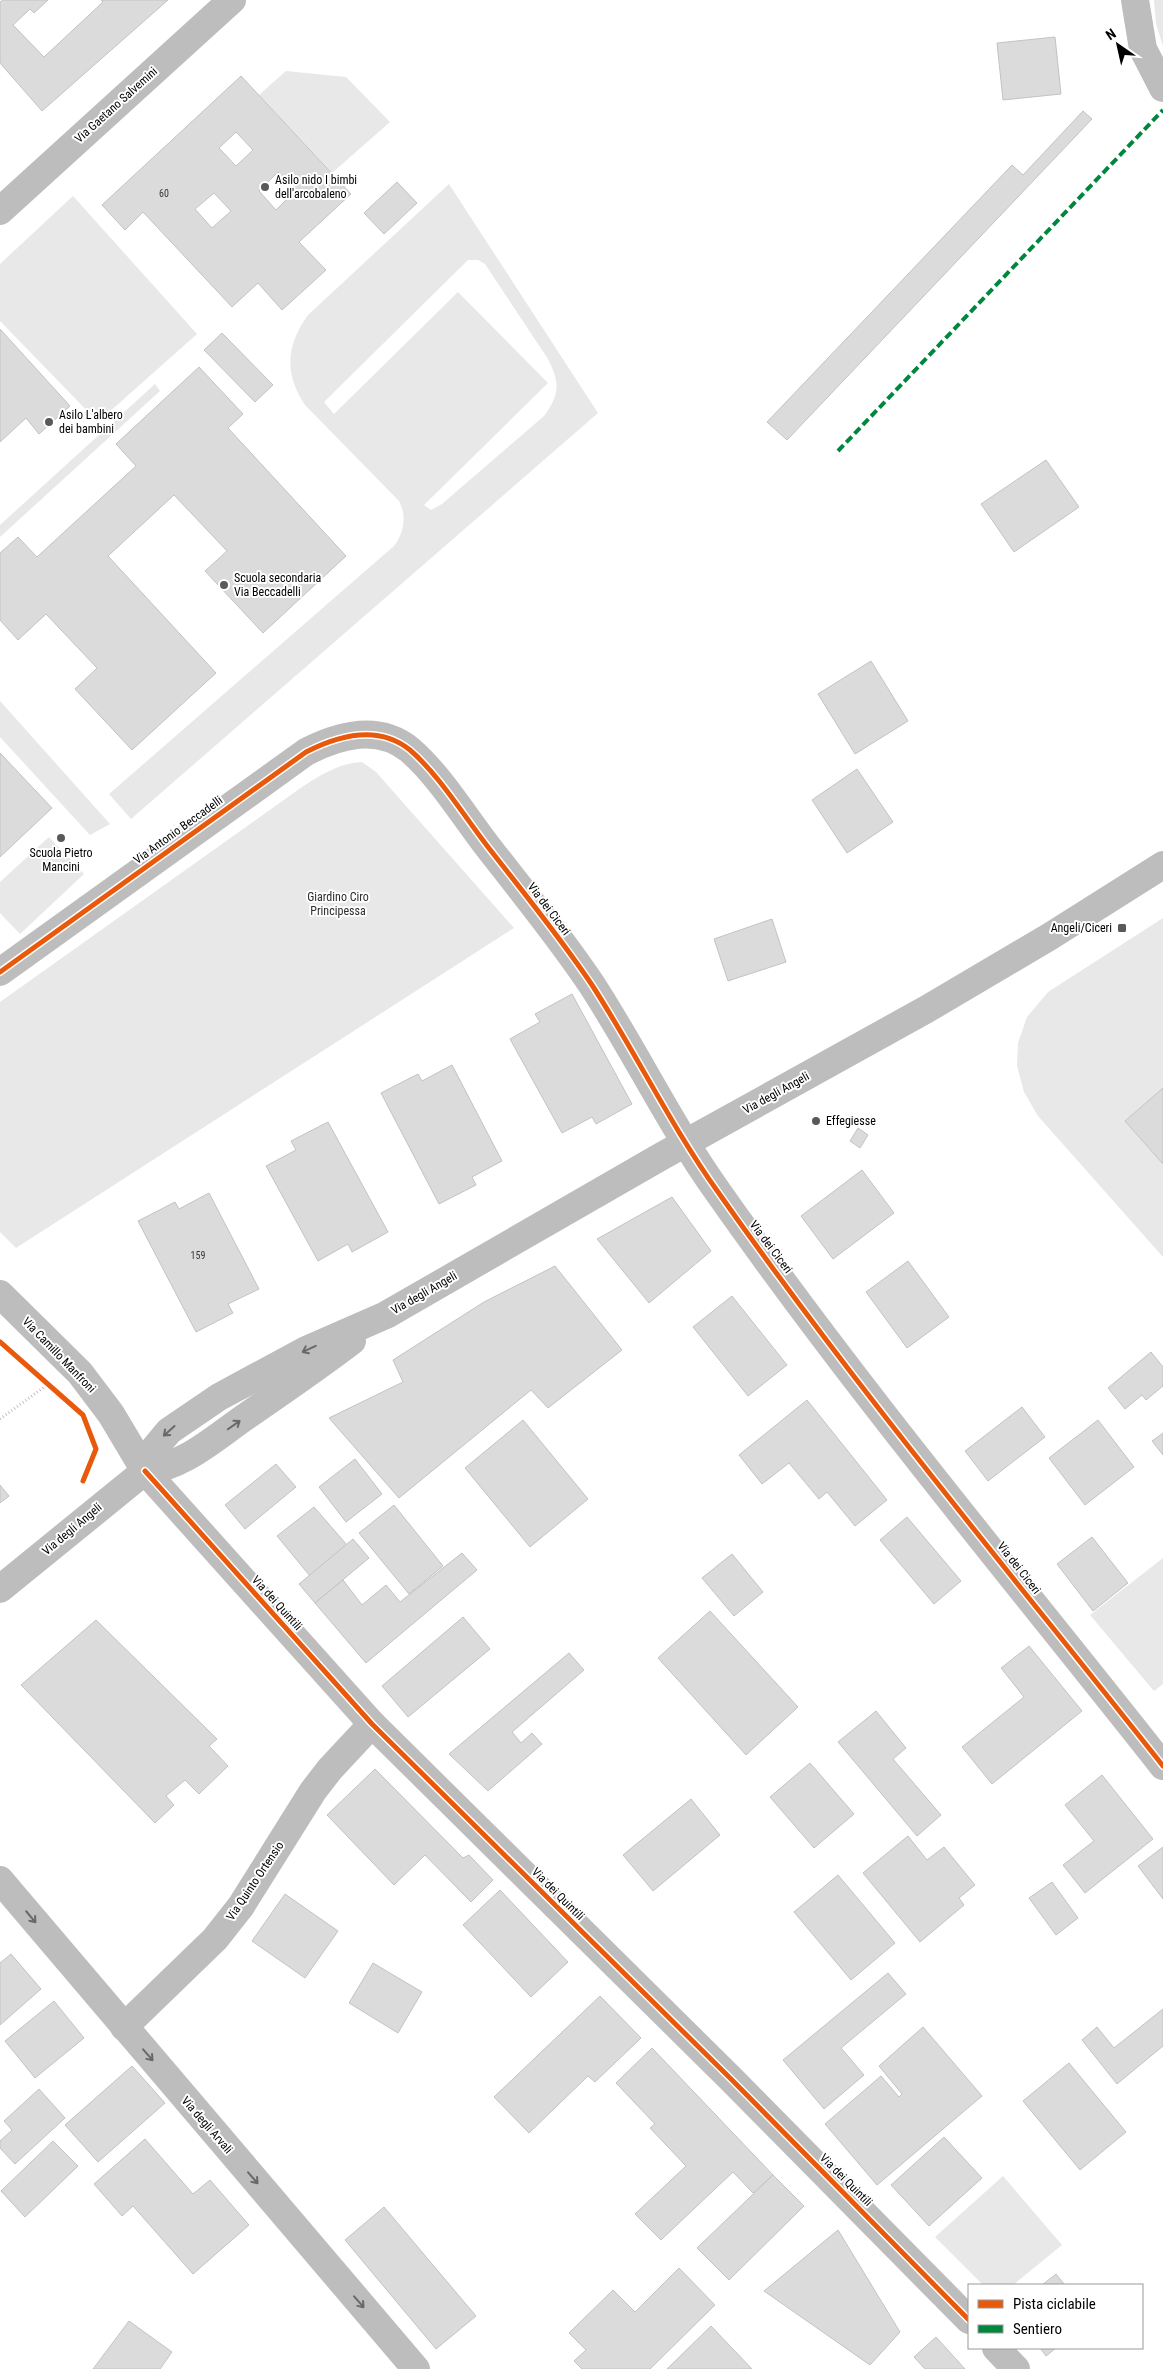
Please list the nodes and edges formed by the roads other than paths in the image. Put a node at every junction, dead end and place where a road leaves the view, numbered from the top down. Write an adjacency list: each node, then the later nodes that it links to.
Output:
1 (232, 0): 4 (street, Via Gaetano Salvemini)
2 (1135, 0): 3 (street)
3 (1160, 83)
4 (0, 211)
5 (380, 735): 7 (street, Via Antonio Beccadelli); 8 (street, Via dei Ciceri)
6 (1163, 865): 8 (street, Via degli Angeli)
7 (0, 972)
8 (685, 1143): 10 (street, Via degli Angeli); 13 (street, Via dei Ciceri)
9 (0, 1294): 10 (street, Via Camillo Manfroni)
10 (145, 1471): 11 (street, Via degli Angeli); 12 (street, Via dei Quintili)
11 (0, 1589)
12 (372, 1724): 15 (street, Via Quinto Ortensio); 16 (street, Via dei Quintili)
13 (1163, 1766)
14 (0, 1880): 15 (street, Via degli Arvali, one-way to 15)
15 (124, 2027): 18 (street, Via degli Arvali, one-way to 18)
16 (968, 2319)
17 (997, 2349): 19 (street)
18 (416, 2369)
19 (1016, 2369)

